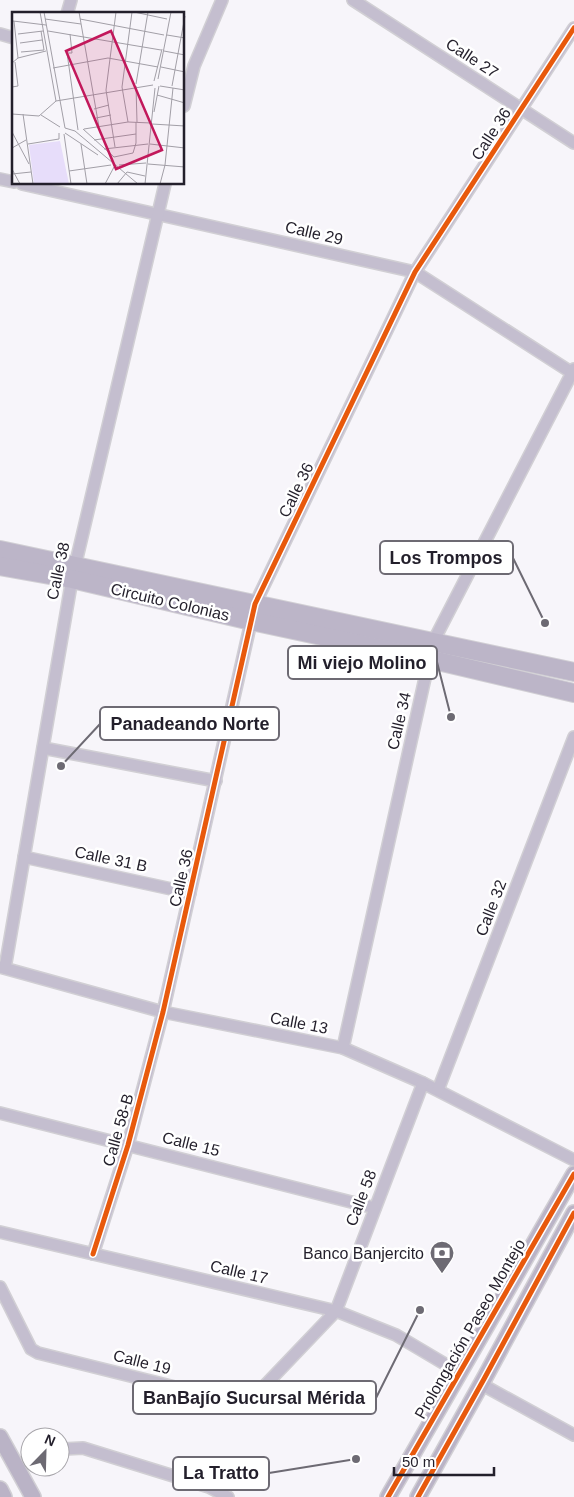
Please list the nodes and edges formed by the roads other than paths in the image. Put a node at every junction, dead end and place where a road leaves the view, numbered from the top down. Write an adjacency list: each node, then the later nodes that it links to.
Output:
1 (222, 0): 4 (street)
2 (353, 0): 5 (street, Calle 27)
3 (574, 28): 5 (street, Calle 36)
4 (185, 102)
5 (522, 110): 6 (street, Calle 27); 10 (street, Calle 36)
6 (574, 143)
7 (26, 185): 9 (street, Calle 29)
8 (165, 185): 9 (street, Calle 38)
9 (157, 214): 10 (street, Calle 29); 14 (street, Calle 38)
10 (415, 272): 11 (street, Calle 29); 15 (street, Calle 36)
11 (573, 372): 16 (street, Calle 34)
12 (0, 550): 14 (main road, Circuito Colonias)
13 (0, 566): 14 (main road, Circuito Colonias)
14 (73, 572): 15 (main road, Circuito Colonias); 20 (street, Calle 38)
15 (253, 612): 16 (main road, Circuito Colonias); 21 (street, Calle 36)
16 (431, 651): 17 (main road, Circuito Colonias); 18 (main road, Circuito Colonias); 26 (street, Calle 34)
17 (574, 672)
18 (574, 693)
19 (574, 737): 28 (street, Calle 32)
20 (43, 748): 21 (street); 22 (street, Calle 38)
21 (216, 781): 23 (street, Calle 36)
22 (24, 857): 23 (street, Calle 31 B); 24 (street, Calle 38)
23 (190, 893): 25 (street, Calle 36)
24 (2, 968): 25 (street, Calle 13)
25 (163, 1012): 26 (street, Calle 13); 30 (street, Calle 58-B)
26 (343, 1048): 27 (street, Calle 13)
27 (423, 1083): 28 (street, Calle 13); 33 (street, Calle 58)
28 (438, 1090): 31 (street, Calle 13)
29 (0, 1113): 30 (street, Calle 15)
30 (128, 1145): 33 (street, Calle 15); 36 (street, Calle 58-B)
31 (574, 1160)
32 (574, 1174): 39 (main road, Prolongación Paseo Montejo)
33 (375, 1208): 38 (street, Calle 58)
34 (574, 1213): 40 (main road, Prolongación Paseo Montejo)
35 (0, 1232): 36 (street, Calle 17)
36 (93, 1254): 38 (street, Calle 17)
37 (0, 1287): 41 (street, Calle 19)
38 (336, 1311): 39 (street, Calle 17); 41 (street, Calle 58)
39 (460, 1373): 49 (main road, Prolongación Paseo Montejo)
40 (481, 1384): 42 (street); 50 (main road, Prolongación Paseo Montejo)
41 (239, 1403)
42 (574, 1435)
43 (0, 1437): 47 (main road)
44 (70, 1449): 48 (street)
45 (0, 1489): 46 (main road)
46 (4, 1497)
47 (33, 1497)
48 (228, 1497)
49 (388, 1497)
50 (418, 1497)

